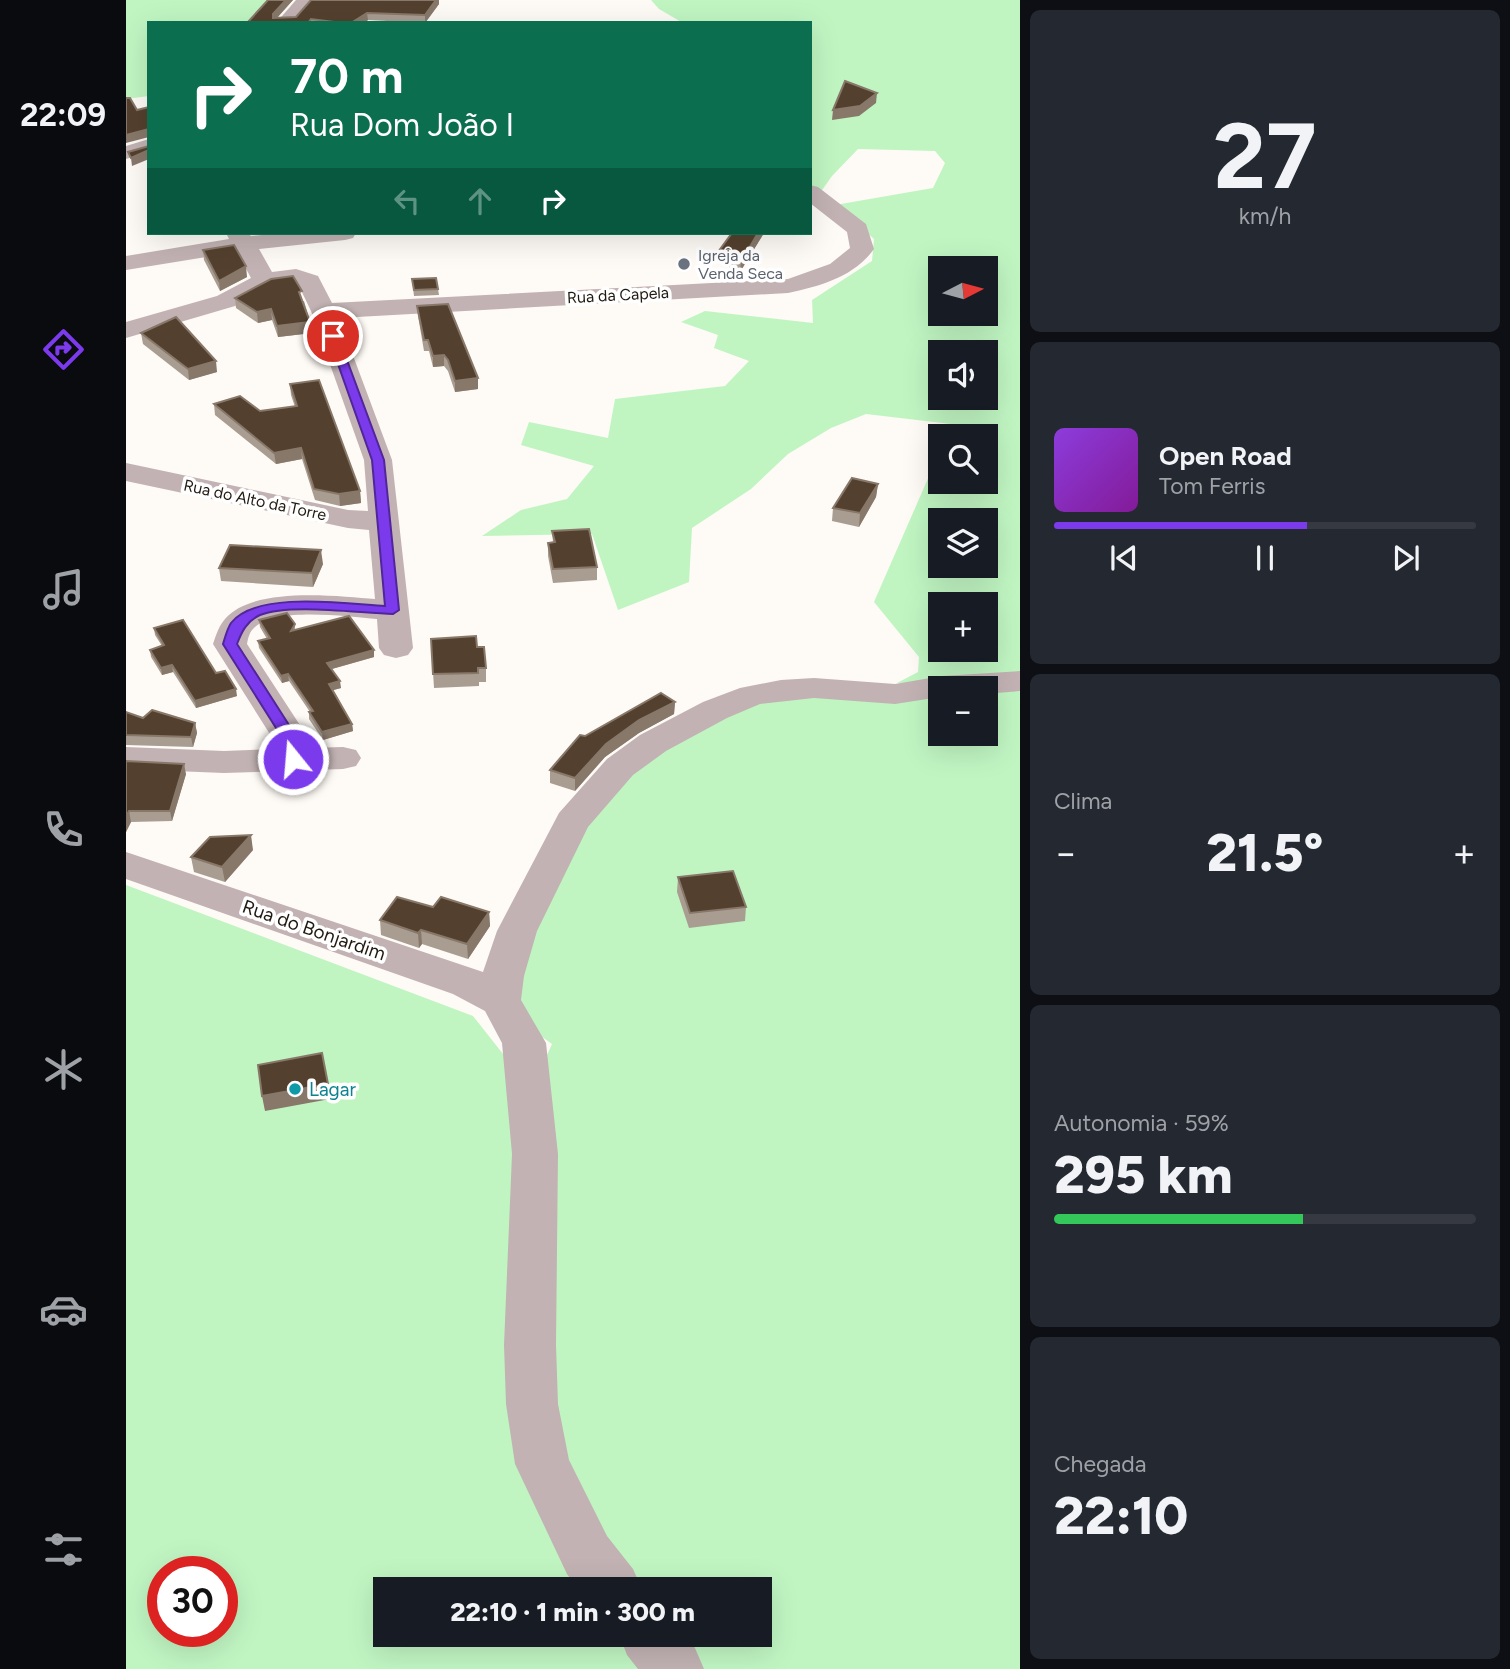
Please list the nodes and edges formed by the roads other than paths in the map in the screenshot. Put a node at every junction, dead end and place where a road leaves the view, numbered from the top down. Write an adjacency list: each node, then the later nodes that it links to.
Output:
1 (305, 0): 2 (street)
2 (287, 21)
3 (147, 146): 4 (street)
4 (126, 153)
5 (812, 194): 10 (street, Rua da Capela)
6 (303, 235): 7 (street)
7 (240, 238): 8 (street); 9 (street)
8 (126, 263)
9 (265, 280): 10 (street); 11 (street)
10 (324, 311): 13 (street)
11 (126, 330)
12 (126, 472): 13 (street, Rua do Alto da Torre)
13 (385, 522): 14 (street)
14 (393, 610): 15 (street); 19 (street)
15 (396, 648)
16 (1020, 681): 21 (street)
17 (126, 758): 19 (street)
18 (343, 758): 19 (street)
19 (293, 759)
20 (126, 865): 21 (street, Rua do Bonjardim)
21 (500, 1000): 22 (street)
22 (604, 1577)
23 (658, 1647): 24 (street)
24 (674, 1669)

